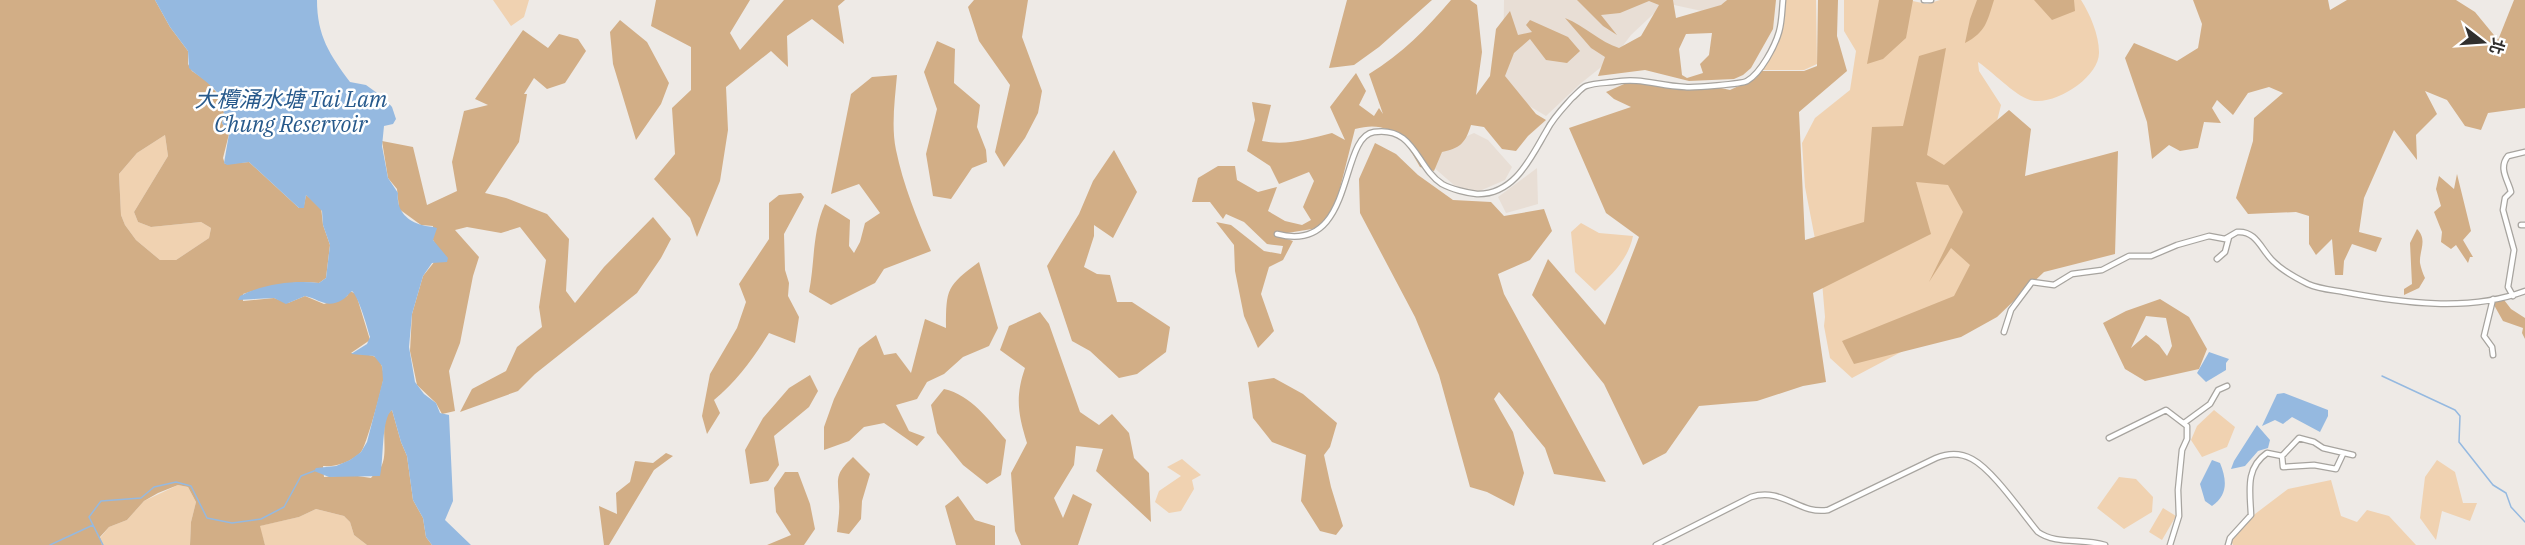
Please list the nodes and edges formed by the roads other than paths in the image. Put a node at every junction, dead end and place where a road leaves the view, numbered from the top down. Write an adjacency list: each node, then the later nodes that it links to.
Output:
1 (1783, 0): 5 (street)
2 (1924, 0): 3 (street)
3 (1931, 0)
4 (2525, 152): 9 (street)
5 (1277, 234)
6 (2229, 237): 7 (street); 10 (street); 11 (street)
7 (2217, 259)
8 (2525, 291): 9 (street)
9 (2513, 296): 10 (street)
10 (2493, 299): 12 (street)
11 (2004, 332)
12 (2493, 355)
13 (2227, 386): 14 (street)
14 (2184, 423): 15 (street); 22 (street)
15 (2109, 438)
16 (2343, 454): 17 (street); 18 (street); 18 (street)
17 (2353, 455)
18 (2282, 456): 23 (street)
19 (2081, 543): 20 (street); 21 (street)
20 (1656, 545)
21 (2105, 545)
22 (2170, 545)
23 (2228, 545)

